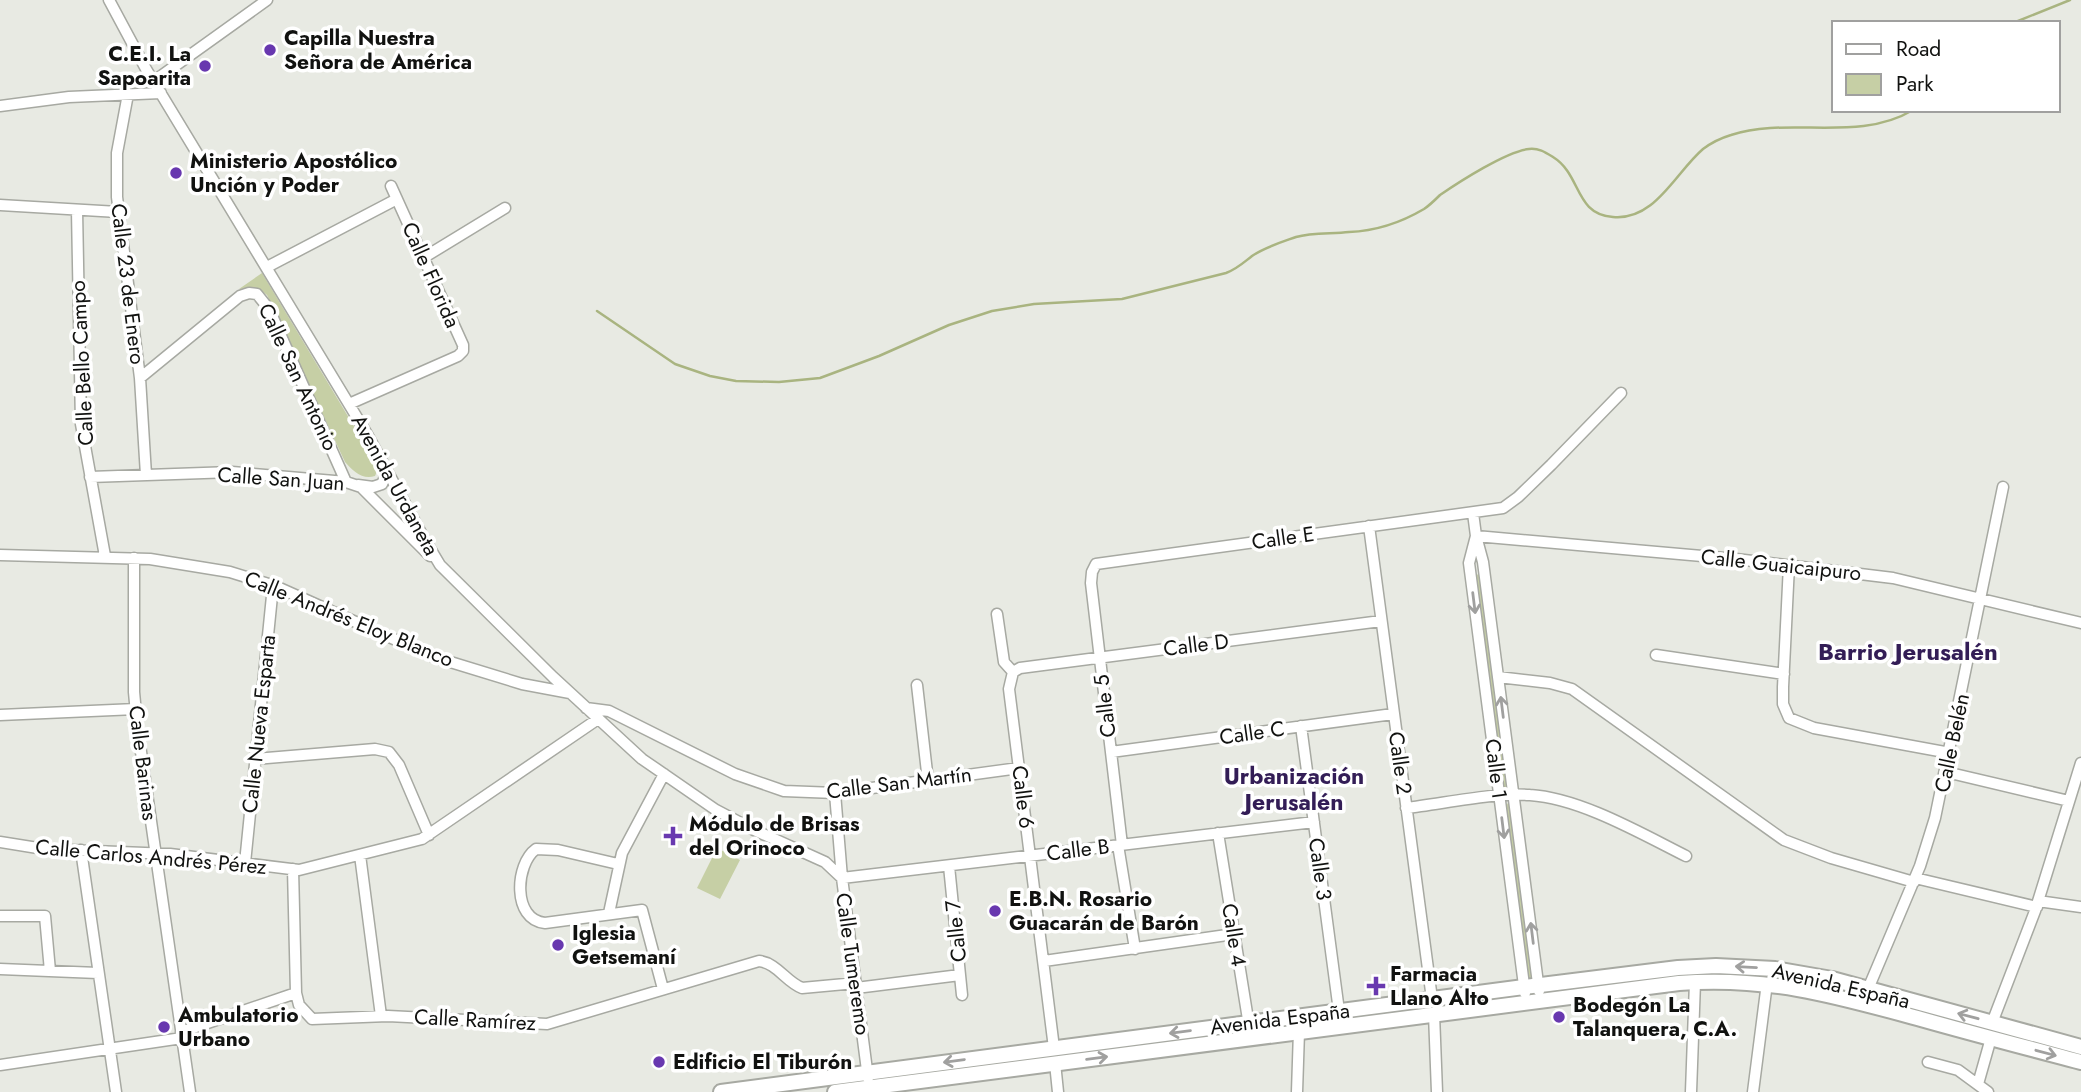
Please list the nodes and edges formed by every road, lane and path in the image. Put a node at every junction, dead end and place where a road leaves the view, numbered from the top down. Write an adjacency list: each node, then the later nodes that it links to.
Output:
1 (108, 0): 3 (street, Avenida Urdaneta)
2 (266, 0): 3 (street)
3 (154, 81): 4 (street, Avenida Urdaneta)
4 (161, 93): 5 (street); 14 (street, Avenida Urdaneta)
5 (128, 94): 6 (street); 12 (street, Calle 23 de Enero)
6 (0, 106)
7 (391, 186): 8 (street, Calle Florida)
8 (397, 199): 13 (street, Calle Florida); 14 (street, Calle Florida)
9 (0, 205): 11 (street)
10 (505, 208): 13 (street)
11 (77, 210): 12 (street); 20 (street, Calle Bello Campo)
12 (118, 212): 15 (street, Calle 23 de Enero)
13 (423, 258): 17 (street, Calle Florida)
14 (267, 267): 17 (street, Avenida Urdaneta)
15 (140, 378): 19 (street, Calle 23 de Enero); 21 (street, Calle San Antonio)
16 (1621, 393): 24 (street, Calle E)
17 (349, 404): 18 (street, Avenida Urdaneta)
18 (385, 468): 22 (street); 30 (street, Avenida Urdaneta)
19 (146, 475): 20 (street, Calle San Juan); 21 (street, Calle San Juan)
20 (89, 477): 28 (street, Calle Bello Campo)
21 (346, 482): 22 (street, Calle San Juan)
22 (358, 485): 30 (street, Calle San Juan)
23 (2003, 487): 34 (street, Calle Belén)
24 (1473, 513): 25 (street, Calle E); 26 (street, Calle 1)
25 (1369, 526): 32 (street, Calle E); 36 (street, Calle 2)
26 (1476, 536): 31 (street, Calle Guaicaipuro); 42 (street, Calle 1); 61 (street, Calle 1, one-way to 61)
27 (0, 555): 28 (street, Calle Andrés Eloy Blanco)
28 (105, 556): 29 (street, Calle Andrés Eloy Blanco)
29 (134, 558): 33 (street, Calle Andrés Eloy Blanco); 46 (street, Calle Barinas)
30 (440, 565): 44 (street, Avenida Urdaneta)
31 (1789, 565): 34 (street, Calle Guaicaipuro); 41 (street)
32 (1094, 567): 39 (street, Calle 5)
33 (272, 586): 44 (street, Calle Andrés Eloy Blanco); 53 (street, Calle Nueva Esparta)
34 (1981, 601): 37 (street, Calle Guaicaipuro); 52 (street, Calle Belén)
35 (997, 614): 40 (street)
36 (1381, 621): 39 (street, Calle D); 47 (street, Calle 2)
37 (2081, 623)
38 (1656, 655): 41 (street)
39 (1100, 657): 40 (street, Calle D); 51 (street, Calle 5)
40 (1013, 672): 55 (street, Calle 6)
41 (1784, 674): 52 (street)
42 (1498, 677): 60 (street, Calle 1, one-way to 42); 79 (street)
43 (917, 685): 58 (street)
44 (570, 693): 45 (street, Avenida Urdaneta)
45 (586, 708): 49 (street, Avenida Urdaneta); 59 (street, Calle San Martín)
46 (136, 709): 48 (street); 70 (street, Calle Barinas)
47 (1393, 714): 50 (street, Calle C); 63 (street, Calle 2)
48 (0, 716)
49 (598, 719): 57 (street, Avenida Urdaneta); 66 (street, Calle Carlos Andrés Pérez)
50 (1301, 726): 51 (street, Calle C); 64 (street, Calle 3)
51 (1111, 752): 68 (street, Calle 5)
52 (1950, 754): 56 (street, Calle Belén)
53 (255, 759): 66 (street); 74 (street, Calle Nueva Esparta)
54 (2081, 763): 62 (street)
55 (1019, 768): 58 (street, Calle San Martín); 72 (street, Calle 6)
56 (1946, 772): 62 (street); 79 (street, Calle Belén)
57 (664, 774): 75 (street); 78 (street, Avenida Urdaneta)
58 (928, 781): 59 (street, Calle San Martín)
59 (835, 793): 78 (street, Calle Tumeremo)
60 (1514, 795): 61 (street); 73 (street); 97 (street, Calle 1, one-way to 60)
61 (1499, 797): 63 (street); 97 (street, Calle 1, one-way to 97)
62 (2069, 801): 80 (street)
63 (1406, 808): 99 (street, Calle 2)
64 (1314, 822): 65 (street, Calle B); 100 (street, Calle 3)
65 (1218, 833): 68 (street, Calle B); 84 (street, Calle 4)
66 (429, 835): 71 (street, Calle Carlos Andrés Pérez)
67 (0, 842): 69 (street, Calle Carlos Andrés Pérez)
68 (1120, 845): 72 (street, Calle B); 85 (street, Calle 5)
69 (81, 850): 70 (street, Calle Carlos Andrés Pérez); 89 (street)
70 (155, 853): 74 (street, Calle Carlos Andrés Pérez); 105 (street, Calle Barinas)
71 (360, 855): 77 (street, Calle Carlos Andrés Pérez); 101 (street)
72 (1030, 856): 76 (street, Calle B); 86 (street, Calle 6)
73 (1686, 856)
74 (245, 863): 77 (street, Calle Carlos Andrés Pérez)
75 (618, 864): 82 (street); 82 (street)
76 (949, 866): 78 (street, Calle B); 90 (street, Calle 7)
77 (293, 869): 96 (street)
78 (842, 878): 93 (street, Calle Tumeremo)
79 (1915, 880): 80 (street); 95 (street, Calle Belén)
80 (2038, 904): 81 (street); 104 (street)
81 (2081, 907)
82 (609, 914): 94 (street)
83 (0, 916): 88 (street)
84 (1234, 934): 85 (street); 102 (street, Calle 4)
85 (1135, 949): 86 (street)
86 (1044, 961): 108 (street, Calle 6)
87 (0, 970): 88 (street)
88 (50, 971): 89 (street)
89 (98, 973): 107 (street)
90 (960, 975): 93 (street); 98 (street, Calle 7)
91 (1695, 982): 92 (main road, Avenida España); 97 (main road, Avenida España); 121 (street)
92 (1766, 983): 104 (main road, Avenida España); 122 (street)
93 (856, 985): 94 (street, Calle Ramírez); 112 (street, Calle Tumeremo)
94 (663, 989): 101 (street, Calle Ramírez)
95 (1868, 989): 97 (main road, Avenida España, one-way to 97); 104 (main road, Avenida España, one-way to 95)
96 (296, 993): 101 (street, Calle Ramírez); 105 (street)
97 (1532, 994): 99 (main road, Avenida España)
98 (962, 996)
99 (1433, 1007): 100 (main road, Avenida España); 103 (main road, Avenida España); 120 (street, Calle 2)
100 (1339, 1011): 102 (main road, Avenida España)
101 (381, 1016)
102 (1250, 1030): 103 (main road, Avenida España); 108 (main road, Avenida España)
103 (1299, 1031): 119 (street)
104 (1992, 1031): 106 (main road, Avenida España); 110 (main road, Avenida España, one-way to 110); 113 (street)
105 (182, 1035): 107 (street); 115 (street, Calle Barinas)
106 (2081, 1047)
107 (110, 1049): 111 (street); 114 (street)
108 (1054, 1056): 112 (main road, Avenida España); 118 (street)
109 (1928, 1062): 113 (street)
110 (2081, 1062)
111 (0, 1065)
112 (869, 1084): 116 (main road, Avenida España); 117 (main road, Avenida España)
113 (1978, 1084): 123 (street)
114 (116, 1092)
115 (190, 1092)
116 (722, 1092)
117 (835, 1092)
118 (1058, 1092)
119 (1297, 1092)
120 (1437, 1092)
121 (1691, 1092)
122 (1753, 1092)
123 (1988, 1092)

